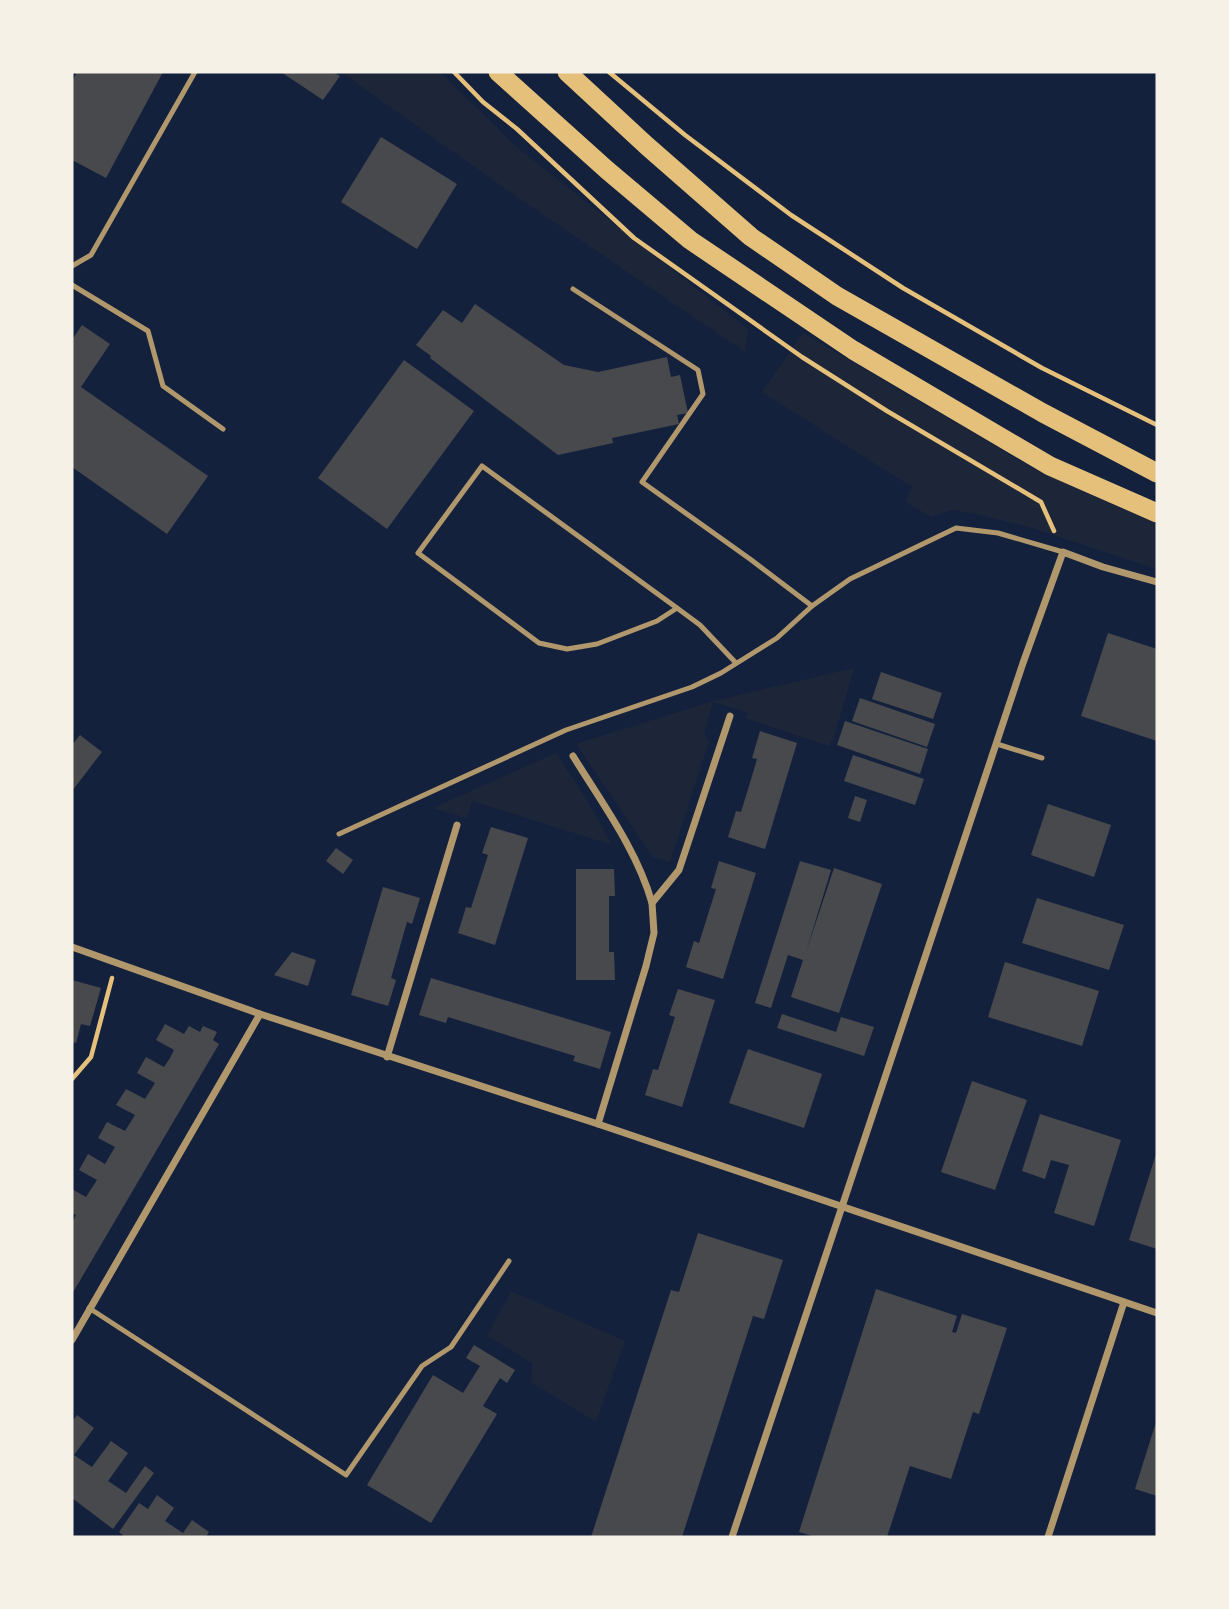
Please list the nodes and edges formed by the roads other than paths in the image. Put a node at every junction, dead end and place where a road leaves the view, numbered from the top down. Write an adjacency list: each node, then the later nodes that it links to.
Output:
1 (195, 72): 4 (lane)
2 (498, 72): 9 (highway)
3 (567, 72): 8 (highway)
4 (72, 266)
5 (72, 285): 7 (lane)
6 (573, 289): 12 (lane)
7 (223, 429)
8 (1157, 473)
9 (1157, 513)
10 (1063, 552): 11 (street); 12 (lane); 16 (street)
11 (1156, 582)
12 (812, 606): 14 (lane)
13 (677, 608): 13 (lane); 14 (lane)
14 (736, 663): 20 (lane)
15 (730, 716): 21 (street)
16 (997, 744): 18 (lane); 26 (street)
17 (573, 756): 21 (street)
18 (1042, 758)
19 (457, 825): 24 (street)
20 (339, 834)
21 (652, 903): 25 (street)
22 (72, 947): 23 (street)
23 (260, 1014): 24 (street); 29 (street)
24 (387, 1057): 25 (street)
25 (598, 1124): 26 (street)
26 (842, 1205): 28 (street); 32 (street)
27 (509, 1261): 29 (lane)
28 (1124, 1302): 30 (street); 33 (street)
29 (89, 1308): 31 (street)
30 (1157, 1313)
31 (72, 1340)
32 (734, 1537)
33 (1048, 1537)

